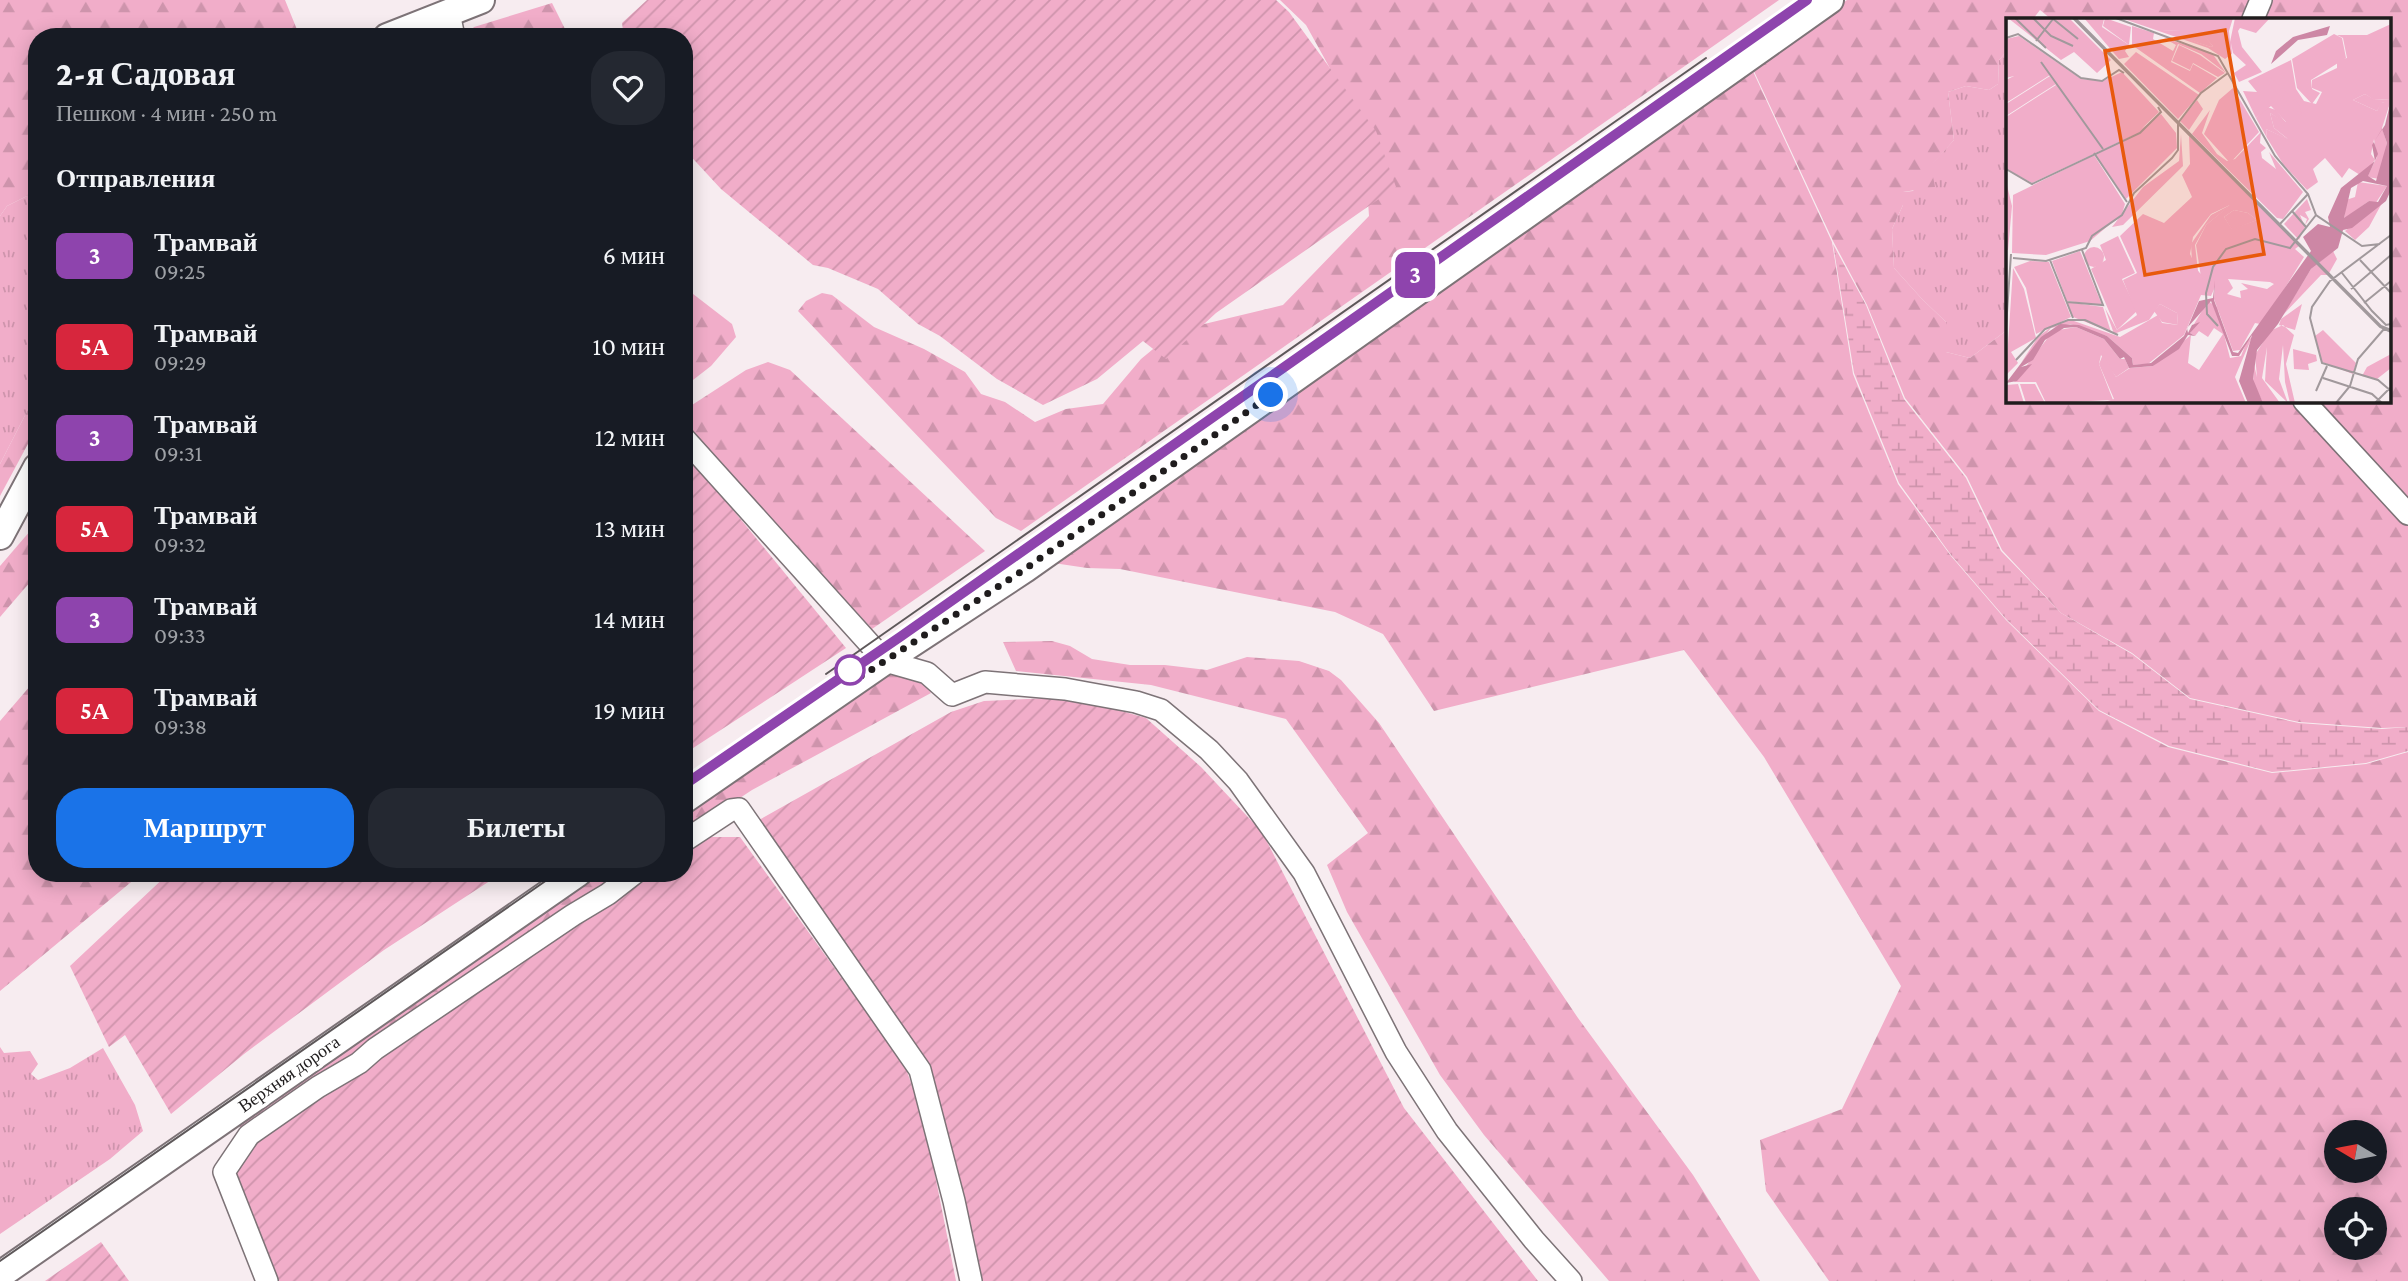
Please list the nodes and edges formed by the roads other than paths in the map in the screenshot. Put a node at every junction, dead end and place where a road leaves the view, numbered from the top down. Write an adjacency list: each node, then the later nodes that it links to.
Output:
1 (481, 0): 5 (main road)
2 (1830, 0): 11 (main road)
3 (2261, 0): 4 (street)
4 (2253, 18)
5 (451, 25)
6 (2305, 402): 9 (street)
7 (693, 448): 11 (street)
8 (28, 484): 10 (main road)
9 (2408, 514)
10 (0, 536)
11 (885, 661): 12 (main road); 19 (street)
12 (693, 794)
13 (693, 835): 18 (street)
14 (566, 882): 16 (main road, Верхняя дорога)
15 (623, 882): 17 (street)
16 (0, 1275)
17 (267, 1281)
18 (971, 1281)
19 (1571, 1281)

